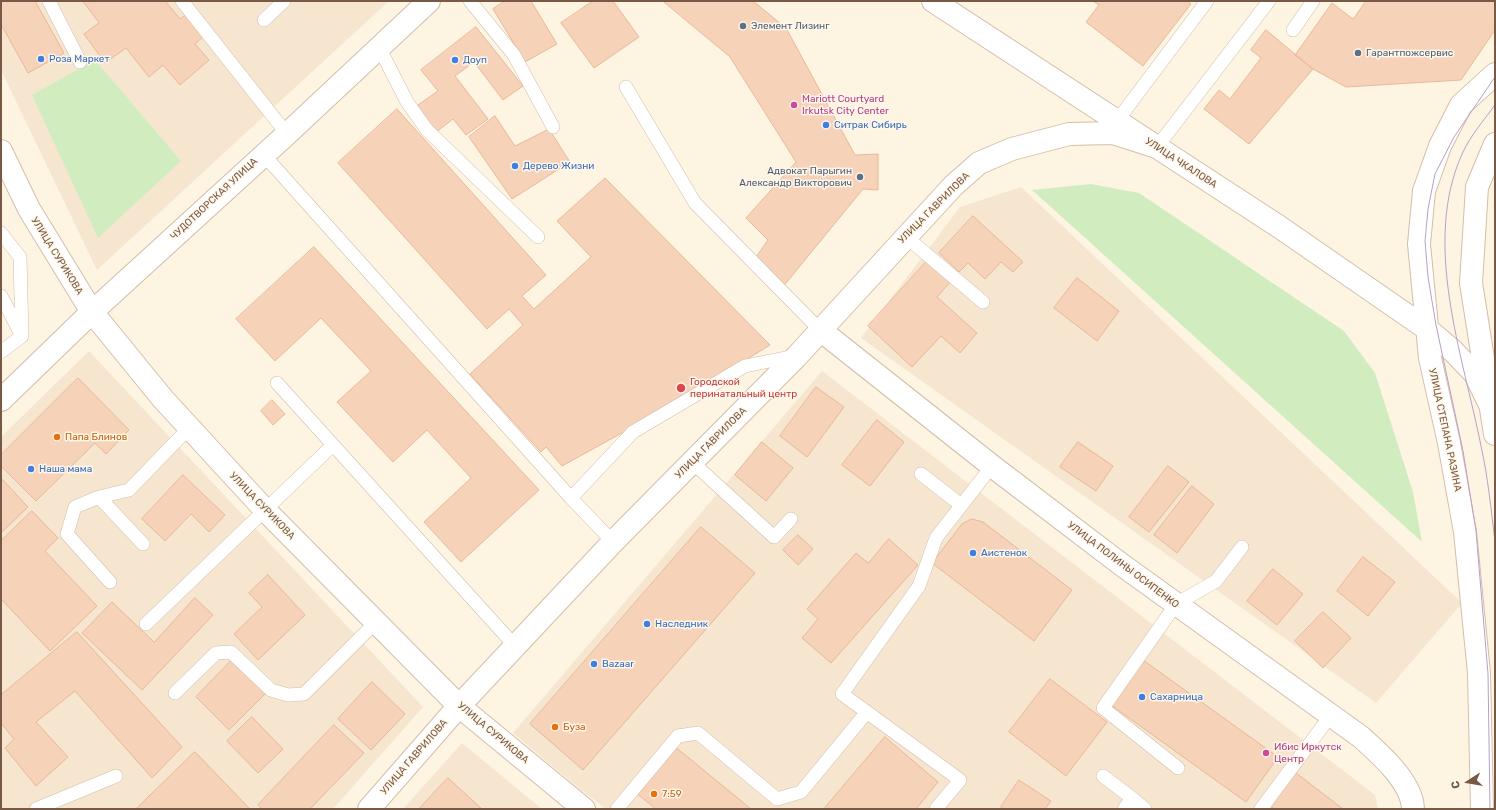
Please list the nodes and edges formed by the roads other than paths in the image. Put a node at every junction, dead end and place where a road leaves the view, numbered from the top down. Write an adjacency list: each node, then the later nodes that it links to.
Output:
1 (49, 1): 13 (lane)
2 (182, 1): 18 (lane)
3 (284, 1): 10 (lane)
4 (470, 1): 17 (lane)
5 (933, 1): 16 (main road, УЛИЦА ЧКАЛОВА)
6 (1207, 1): 16 (lane)
7 (1269, 1): 20 (lane)
8 (1314, 1): 11 (lane)
9 (425, 2): 12 (main road, ЧУДОТВОРСКАЯ УЛИЦА)
10 (264, 20)
11 (1293, 30)
12 (379, 47): 18 (main road, ЧУДОТВОРСКАЯ УЛИЦА); 24 (lane)
13 (80, 62)
14 (1495, 74): 30 (main road, УЛИЦА СТЕПАНА РАЗИНА)
15 (626, 87): 29 (lane)
16 (1117, 121): 20 (main road, УЛИЦА ЧКАЛОВА)
17 (553, 128)
18 (287, 134): 22 (main road, ЧУДОТВОРСКАЯ УЛИЦА)
19 (1495, 144): 34 (main road)
20 (1157, 147): 25 (main road, УЛИЦА ГАВРИЛОВА); 30 (main road, УЛИЦА ЧКАЛОВА)
21 (1, 152): 28 (main road, УЛИЦА СУРИКОВА)
22 (263, 154): 28 (main road, ЧУДОТВОРСКАЯ УЛИЦА); 45 (lane)
23 (1, 233): 31 (lane)
24 (538, 236)
25 (905, 236): 27 (lane); 29 (main road, УЛИЦА ГАВРИЛОВА)
26 (1, 296): 31 (lane)
27 (983, 302)
28 (92, 312): 36 (main road, ЧУДОТВОРСКАЯ УЛИЦА); 38 (main road, УЛИЦА СУРИКОВА)
29 (819, 329): 33 (main road, УЛИЦА ГАВРИЛОВА); 42 (main road, УЛИЦА ПОЛИНЫ ОСИПЕНКО)
30 (1427, 329): 37 (main road, УЛИЦА ЧКАЛОВА); 73 (main road, УЛИЦА СТЕПАНА РАЗИНА)
31 (22, 336): 32 (lane)
32 (1, 352)
33 (797, 356): 41 (main road, УЛИЦА ГАВРИЛОВА); 45 (lane)
34 (1489, 367): 37 (main road)
35 (278, 383): 40 (lane)
36 (1, 400)
37 (1490, 405): 39 (main road)
38 (189, 428): 44 (lane); 47 (main road, УЛИЦА СУРИКОВА)
39 (1495, 434)
40 (333, 445): 47 (lane); 56 (lane)
41 (692, 462): 48 (lane); 49 (main road, УЛИЦА ГАВРИЛОВА)
42 (992, 466): 46 (lane); 53 (main road, УЛИЦА ПОЛИНЫ ОСИПЕНКО)
43 (921, 474): 46 (lane)
44 (99, 497): 50 (lane); 52 (lane)
45 (571, 498): 49 (lane)
46 (961, 505): 59 (lane)
47 (266, 511): 54 (main road, УЛИЦА СУРИКОВА); 55 (lane)
48 (791, 519)
49 (613, 542): 56 (main road, УЛИЦА ГАВРИЛОВА)
50 (143, 544)
51 (1242, 547): 53 (lane)
52 (110, 582)
53 (1176, 604): 60 (main road, УЛИЦА ПОЛИНЫ ОСИПЕНКО); 61 (lane)
54 (376, 622): 57 (lane); 58 (main road, УЛИЦА СУРИКОВА)
55 (146, 624)
56 (515, 646): 58 (main road, УЛИЦА ГАВРИЛОВА)
57 (175, 693)
58 (459, 706): 66 (main road, УЛИЦА ГАВРИЛОВА); 67 (main road, УЛИЦА СУРИКОВА)
59 (867, 712): 68 (lane); 69 (lane)
60 (1331, 715): 71 (lane); 72 (main road, УЛИЦА ПОЛИНЫ ОСИПЕНКО)
61 (1178, 768)
62 (116, 776): 65 (lane)
63 (1103, 776): 64 (lane)
64 (1128, 804): 70 (lane)
65 (36, 809)
66 (369, 809)
67 (584, 809)
68 (617, 809)
69 (936, 809)
70 (1145, 809)
71 (1261, 809)
72 (1413, 809)
73 (1482, 809)

